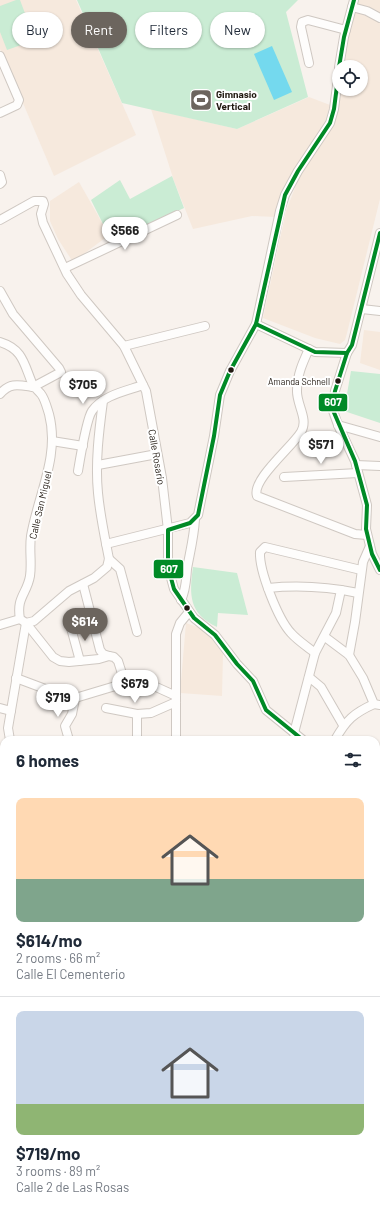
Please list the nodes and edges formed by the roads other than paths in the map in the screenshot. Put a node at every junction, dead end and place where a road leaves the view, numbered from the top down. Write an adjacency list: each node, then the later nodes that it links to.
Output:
1 (353, 3): 2 (street); 3 (street)
2 (380, 18)
3 (346, 30): 5 (street); 6 (street)
4 (0, 56): 8 (street)
5 (340, 60)
6 (309, 63)
7 (336, 96): 18 (street)
8 (0, 112)
9 (0, 175): 10 (street)
10 (0, 184)
11 (177, 215): 14 (street)
12 (0, 220): 14 (street, Calle Rosario)
13 (380, 232): 16 (street)
14 (65, 268): 21 (street, Calle Rosario)
15 (0, 291): 25 (street)
16 (362, 309): 17 (street); 23 (street)
17 (380, 312)
18 (256, 324): 22 (street); 38 (street)
19 (205, 326): 21 (street)
20 (0, 342): 25 (street, Calle San Miguel)
21 (124, 346): 24 (street, Calle Rosario)
22 (309, 349): 23 (street); 40 (street)
23 (347, 353): 28 (street)
24 (143, 385): 27 (street); 32 (street, Calle Rosario)
25 (34, 387): 26 (street); 30 (street, Calle San Miguel)
26 (0, 394)
27 (102, 401): 31 (street); 33 (street)
28 (338, 425): 29 (street); 35 (street)
29 (380, 437)
30 (52, 441): 31 (street); 52 (street, Calle San Miguel)
31 (84, 446): 36 (street)
32 (157, 454): 33 (street); 39 (street, Calle Rosario)
33 (98, 465): 41 (street)
34 (380, 466): 35 (street)
35 (357, 469): 37 (street); 40 (street)
36 (78, 471)
37 (284, 477)
38 (195, 519): 39 (street); 50 (street)
39 (168, 530): 41 (street); 50 (street, Calle Rosario)
40 (367, 535): 42 (street)
41 (106, 544): 43 (street)
42 (370, 546): 44 (street); 45 (street)
43 (109, 559): 46 (street); 55 (street)
44 (361, 570): 47 (street); 49 (street)
45 (380, 570)
46 (83, 584): 52 (street); 59 (street)
47 (268, 588): 48 (street); 57 (street)
48 (341, 590): 49 (street); 56 (street)
49 (358, 593): 58 (street)
50 (181, 600): 51 (street, Calle Rosario)
51 (189, 612): 65 (street); 72 (street, Calle Rosario)
52 (23, 621): 53 (street); 60 (street); 62 (street, Calle San Miguel)
53 (0, 625)
54 (71, 628): 60 (street)
55 (137, 632)
56 (325, 636): 57 (street); 58 (street)
57 (315, 653): 61 (street)
58 (349, 655): 66 (street)
59 (109, 656): 60 (street); 63 (street)
60 (80, 661)
61 (309, 677): 71 (street); 72 (street)
62 (16, 678): 64 (street); 69 (street, Calle San Miguel)
63 (125, 683): 64 (street); 65 (street)
64 (75, 699): 74 (street)
65 (176, 699): 70 (street); 76 (street)
66 (377, 704): 71 (street)
67 (0, 708): 69 (street)
68 (106, 708): 70 (street)
69 (11, 711): 73 (street, Calle San Miguel)
70 (137, 714): 75 (street)
71 (343, 725): 78 (street)
72 (294, 733): 77 (street, Calle Rosario)
73 (9, 736)
74 (68, 736)
75 (137, 736)
76 (176, 736)
77 (298, 736)
78 (338, 736)

